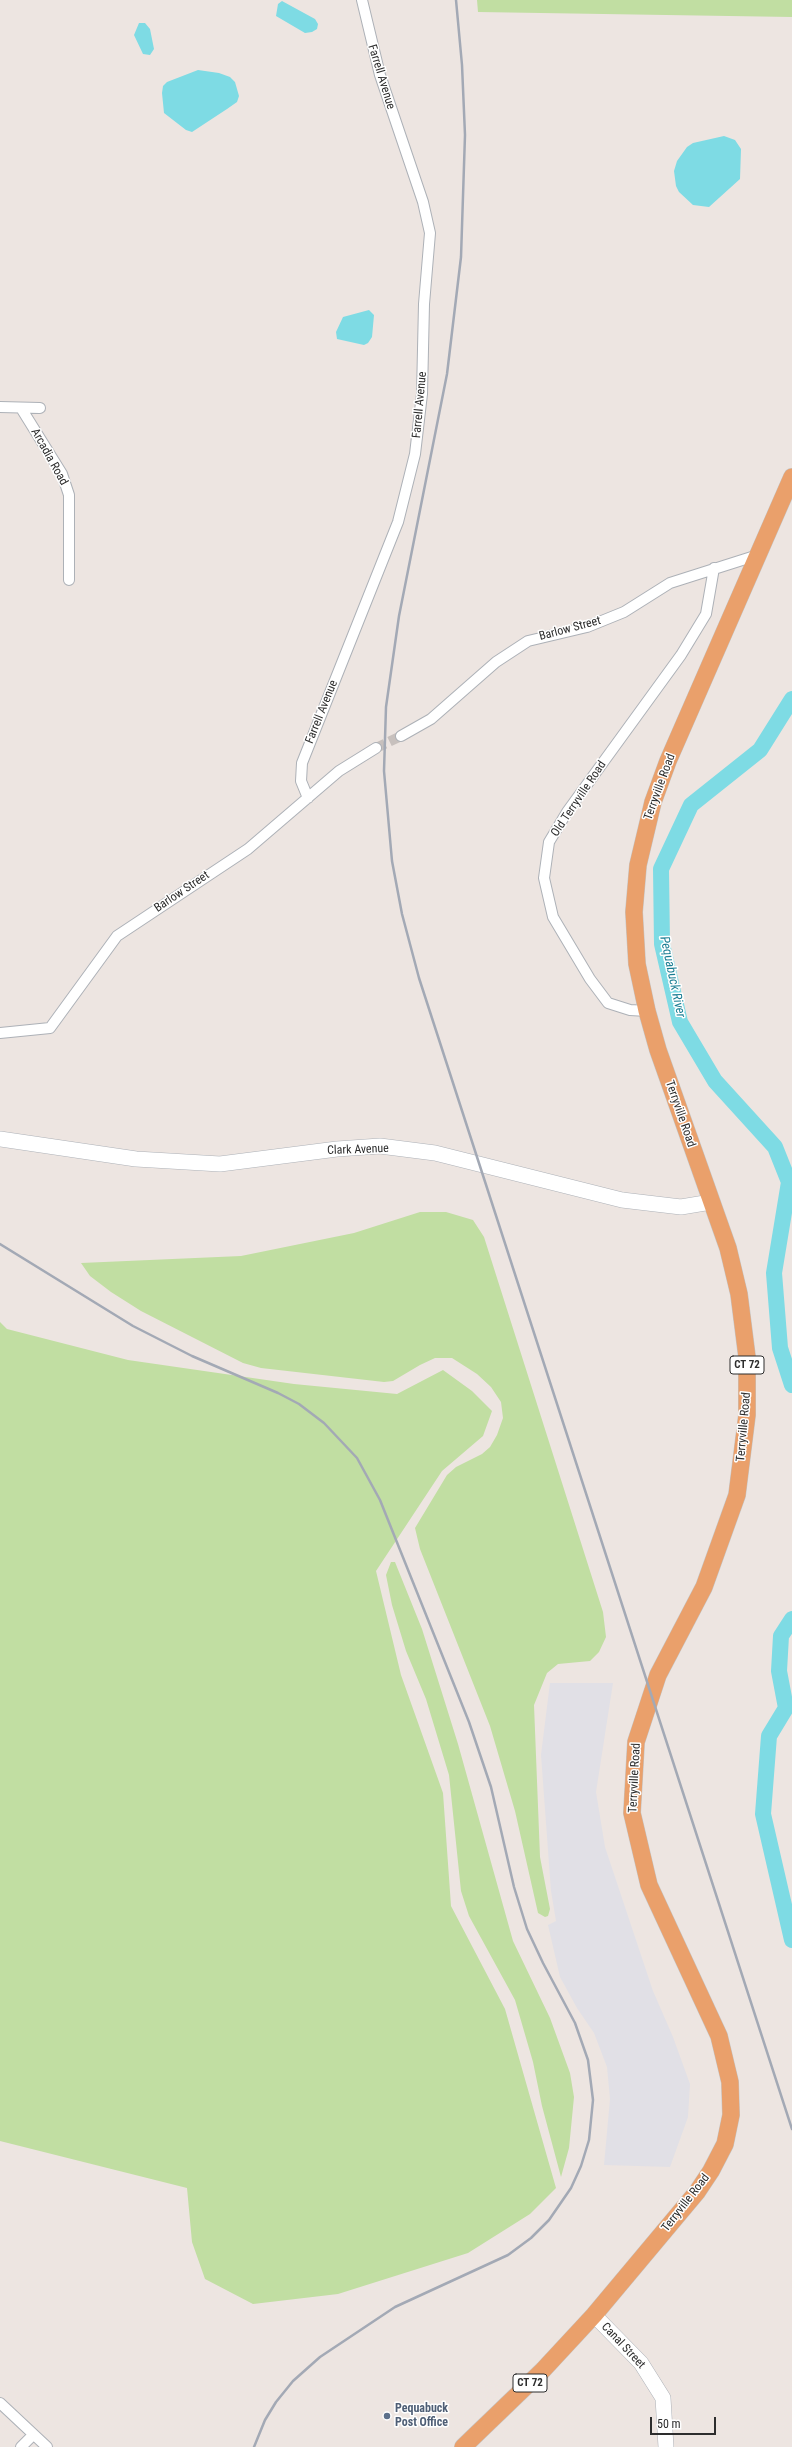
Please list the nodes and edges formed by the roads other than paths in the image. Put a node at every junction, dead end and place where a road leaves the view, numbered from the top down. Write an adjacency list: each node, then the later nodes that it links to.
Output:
1 (362, 0): 11 (street, Farrell Avenue)
2 (0, 407): 3 (street)
3 (21, 408): 4 (street); 8 (street, Arcadia Road)
4 (40, 408)
5 (792, 477): 6 (highway, Terryville Road / CT 72)
6 (758, 555): 7 (street, Barlow Street); 12 (highway, Terryville Road / CT 72)
7 (714, 568): 9 (street, Barlow Street); 12 (street, Old Terryville Road)
8 (69, 580)
9 (401, 736)
10 (376, 748): 11 (street, Barlow Street)
11 (308, 798): 13 (street, Barlow Street)
12 (647, 1011): 15 (highway, Terryville Road / CT 72)
13 (0, 1033)
14 (0, 1139): 15 (main road, Clark Avenue)
15 (711, 1202): 16 (highway, Terryville Road / CT 72)
16 (594, 2315): 21 (highway, CT 72); 22 (main road, Canal Street)
17 (0, 2403): 18 (street)
18 (33, 2435): 19 (street); 20 (street)
19 (21, 2447)
20 (47, 2447)
21 (463, 2447)
22 (666, 2447)

